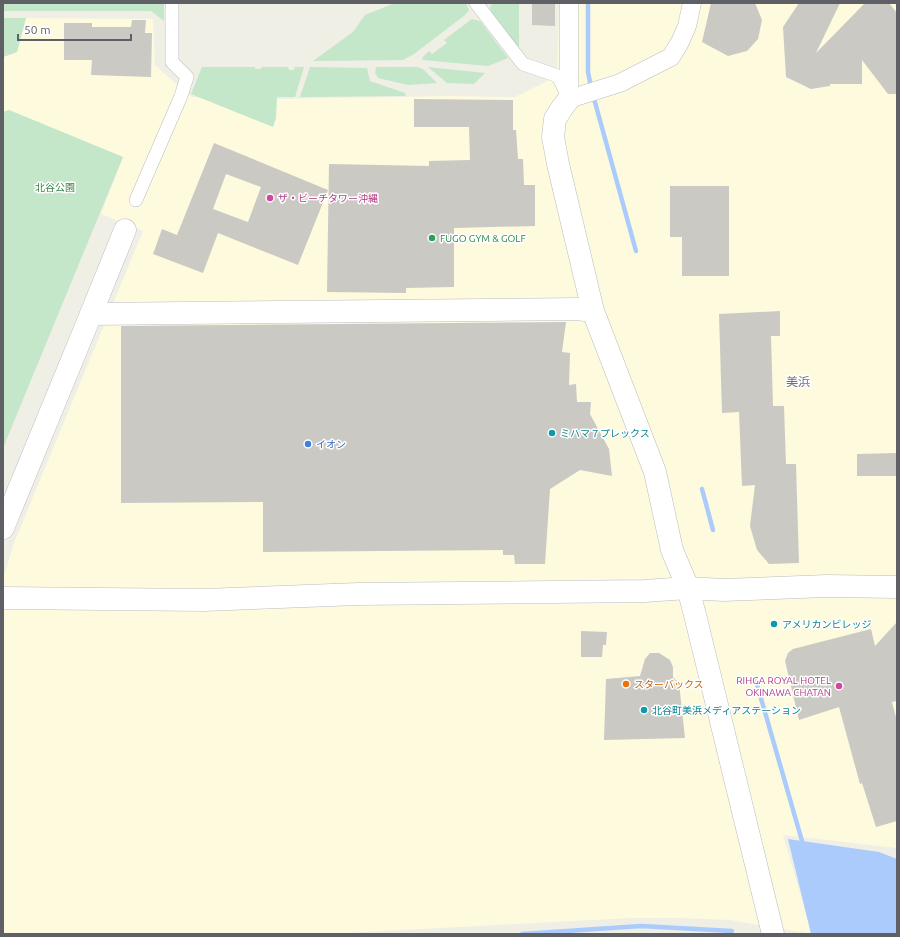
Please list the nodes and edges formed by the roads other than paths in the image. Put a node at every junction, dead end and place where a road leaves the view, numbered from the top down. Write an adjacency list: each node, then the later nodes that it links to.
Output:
1 (172, 3): 6 (street)
2 (476, 3): 5 (street)
3 (569, 3): 5 (street)
4 (692, 3): 5 (street)
5 (569, 99): 8 (street)
6 (136, 200)
7 (125, 230): 9 (street)
8 (593, 311): 9 (street); 12 (street)
9 (91, 314): 10 (street)
10 (3, 528)
11 (897, 586): 12 (street)
12 (688, 588): 13 (street); 14 (street)
13 (3, 598)
14 (773, 934)

